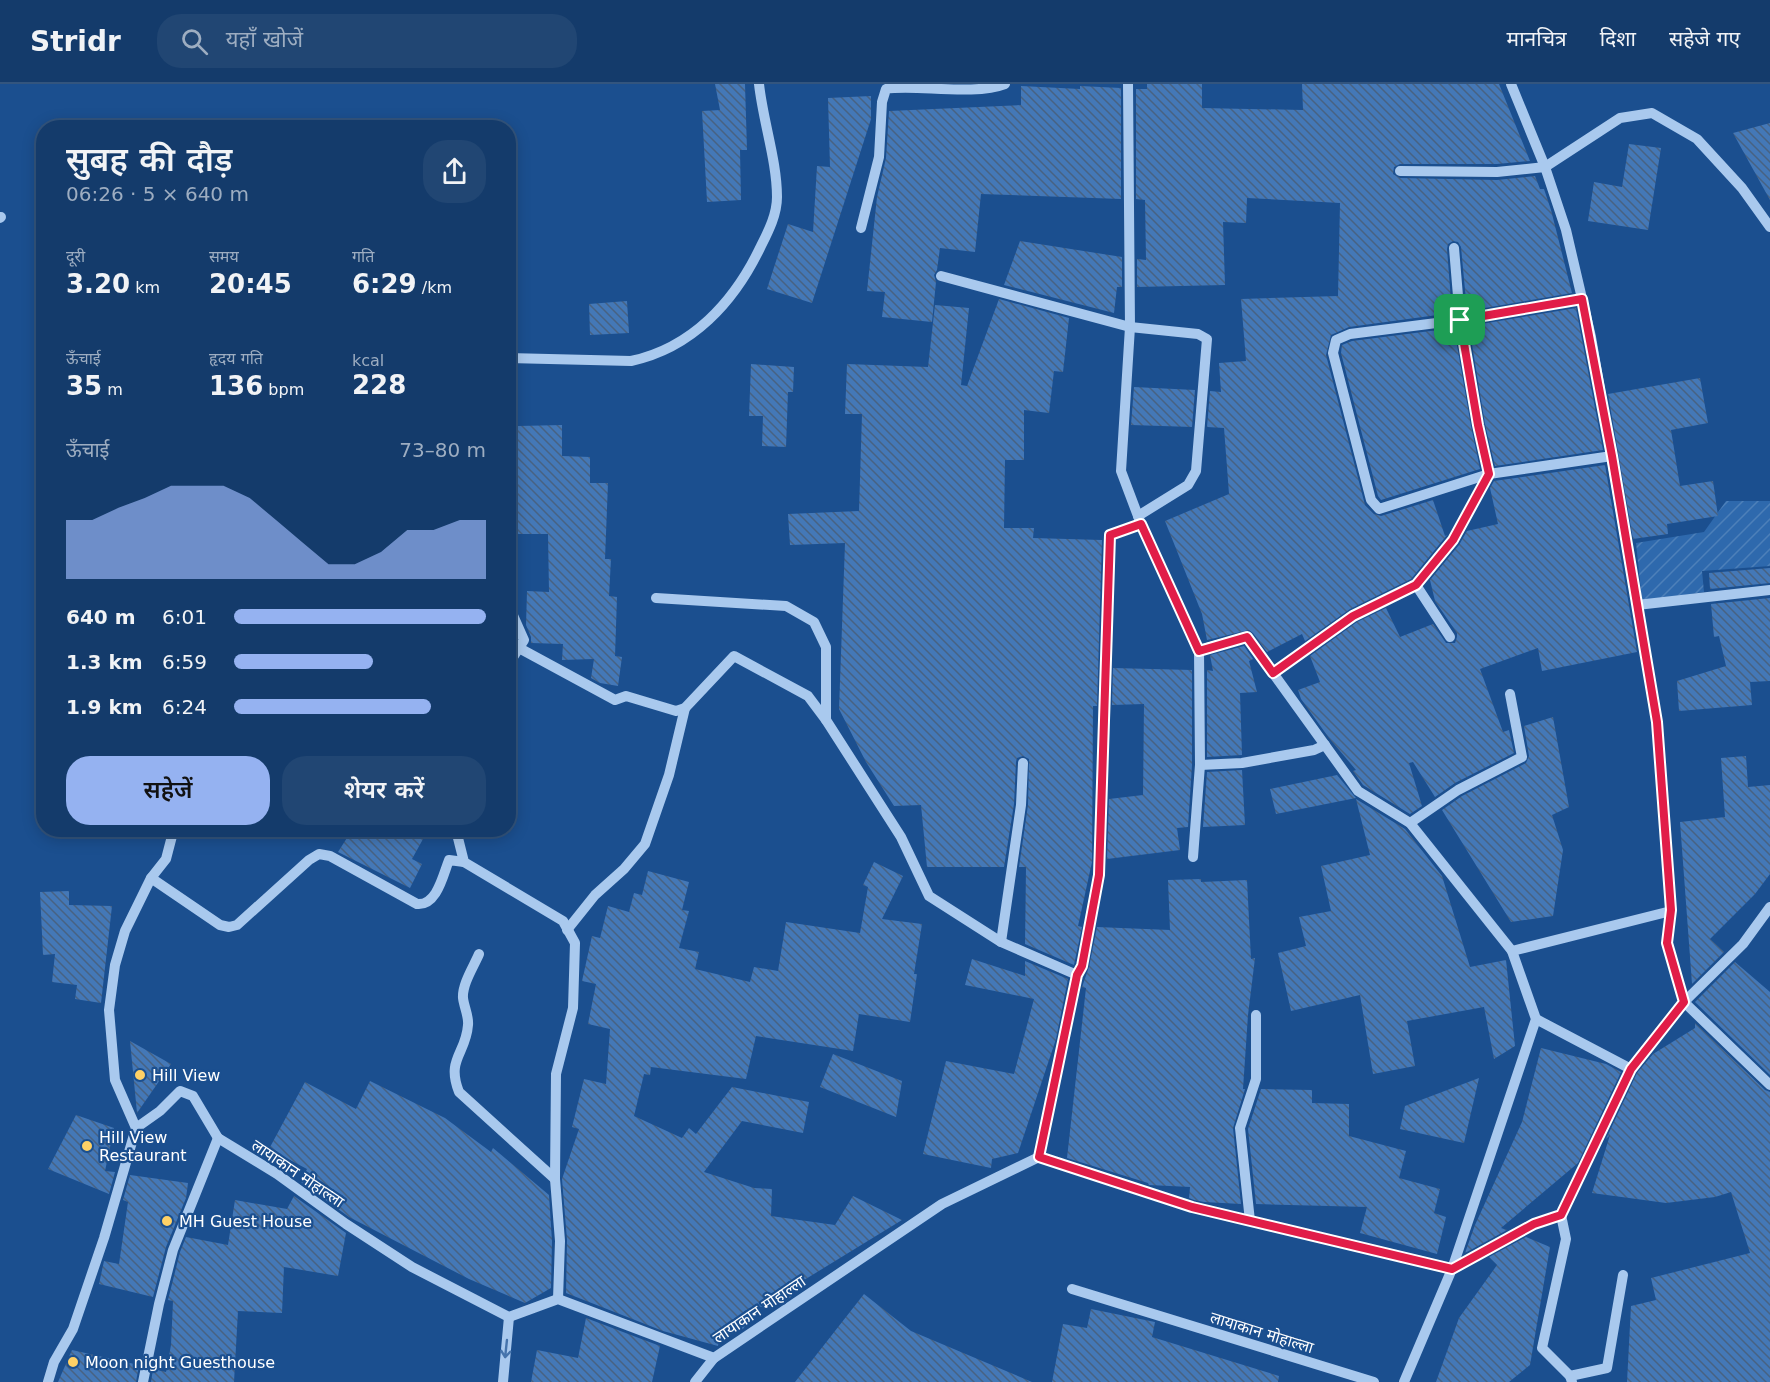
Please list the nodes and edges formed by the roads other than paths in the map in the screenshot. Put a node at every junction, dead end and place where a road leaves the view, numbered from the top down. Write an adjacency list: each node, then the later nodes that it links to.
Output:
1 (759, 84): 14 (street)
2 (1005, 84): 8 (street)
3 (1128, 84): 13 (street)
4 (1511, 84): 5 (street)
5 (1545, 167): 6 (street); 7 (street); 11 (street)
6 (1400, 171)
7 (1770, 227)
8 (861, 228)
9 (1454, 248): 12 (street)
10 (940, 276): 13 (street)
11 (1582, 299): 12 (street); 15 (street)
12 (1460, 320): 16 (street); 16 (street)
13 (1130, 327): 17 (street); 17 (street)
14 (516, 358)
15 (1612, 456): 16 (street); 21 (street)
16 (1489, 474): 18 (street)
17 (1140, 520): 25 (street); 46 (street)
18 (1416, 585): 23 (street); 27 (street)
19 (1770, 590): 21 (street)
20 (656, 598): 30 (street)
21 (1637, 605): 41 (street)
22 (516, 622): 24 (street)
23 (1450, 637)
24 (519, 648): 26 (street); 29 (street)
25 (1199, 651): 27 (street); 33 (street)
26 (516, 653)
27 (1273, 673): 31 (street)
28 (1510, 694): 34 (street)
29 (685, 708): 30 (street); 42 (street)
30 (826, 720): 43 (street)
31 (1325, 745): 33 (street); 34 (street)
32 (1023, 763): 43 (street)
33 (1200, 765): 37 (street)
34 (1410, 823): 44 (street)
35 (172, 837): 39 (street)
36 (458, 837): 38 (street)
37 (1193, 857)
38 (464, 862): 39 (street); 42 (street)
39 (151, 878): 52 (street)
40 (1770, 907): 47 (street)
41 (1671, 910): 44 (street); 47 (street)
42 (567, 930): 55 (street)
43 (1001, 942): 46 (street)
44 (1512, 951): 49 (street)
45 (479, 954): 55 (street)
46 (1077, 975): 54 (street)
47 (1684, 1002): 50 (street); 51 (street)
48 (1256, 1015): 57 (street)
49 (1536, 1018): 50 (street); 58 (street)
50 (1631, 1069): 56 (street)
51 (1770, 1085)
52 (136, 1128): 53 (street, लायाकान मोहाल्ला); 65 (street)
53 (218, 1138): 62 (street, लायाकान मोहाल्ला); 66 (street)
54 (1039, 1157): 57 (street); 63 (street, लायाकान मोहाल्ला)
55 (555, 1179): 61 (street)
56 (1561, 1215): 58 (street); 64 (street)
57 (1250, 1221): 58 (street)
58 (1452, 1269): 70 (street)
59 (1623, 1275): 64 (street)
60 (1072, 1289): 69 (street, लायाकान मोहाल्ला)
61 (558, 1299): 62 (street); 63 (street, लायाकान मोहाल्ला)
62 (509, 1317): 67 (street, one-way to 67)
63 (714, 1358): 68 (street)
64 (1571, 1379)
65 (48, 1382)
66 (143, 1382)
67 (502, 1382)
68 (695, 1382)
69 (1374, 1382)
70 (1404, 1382)

